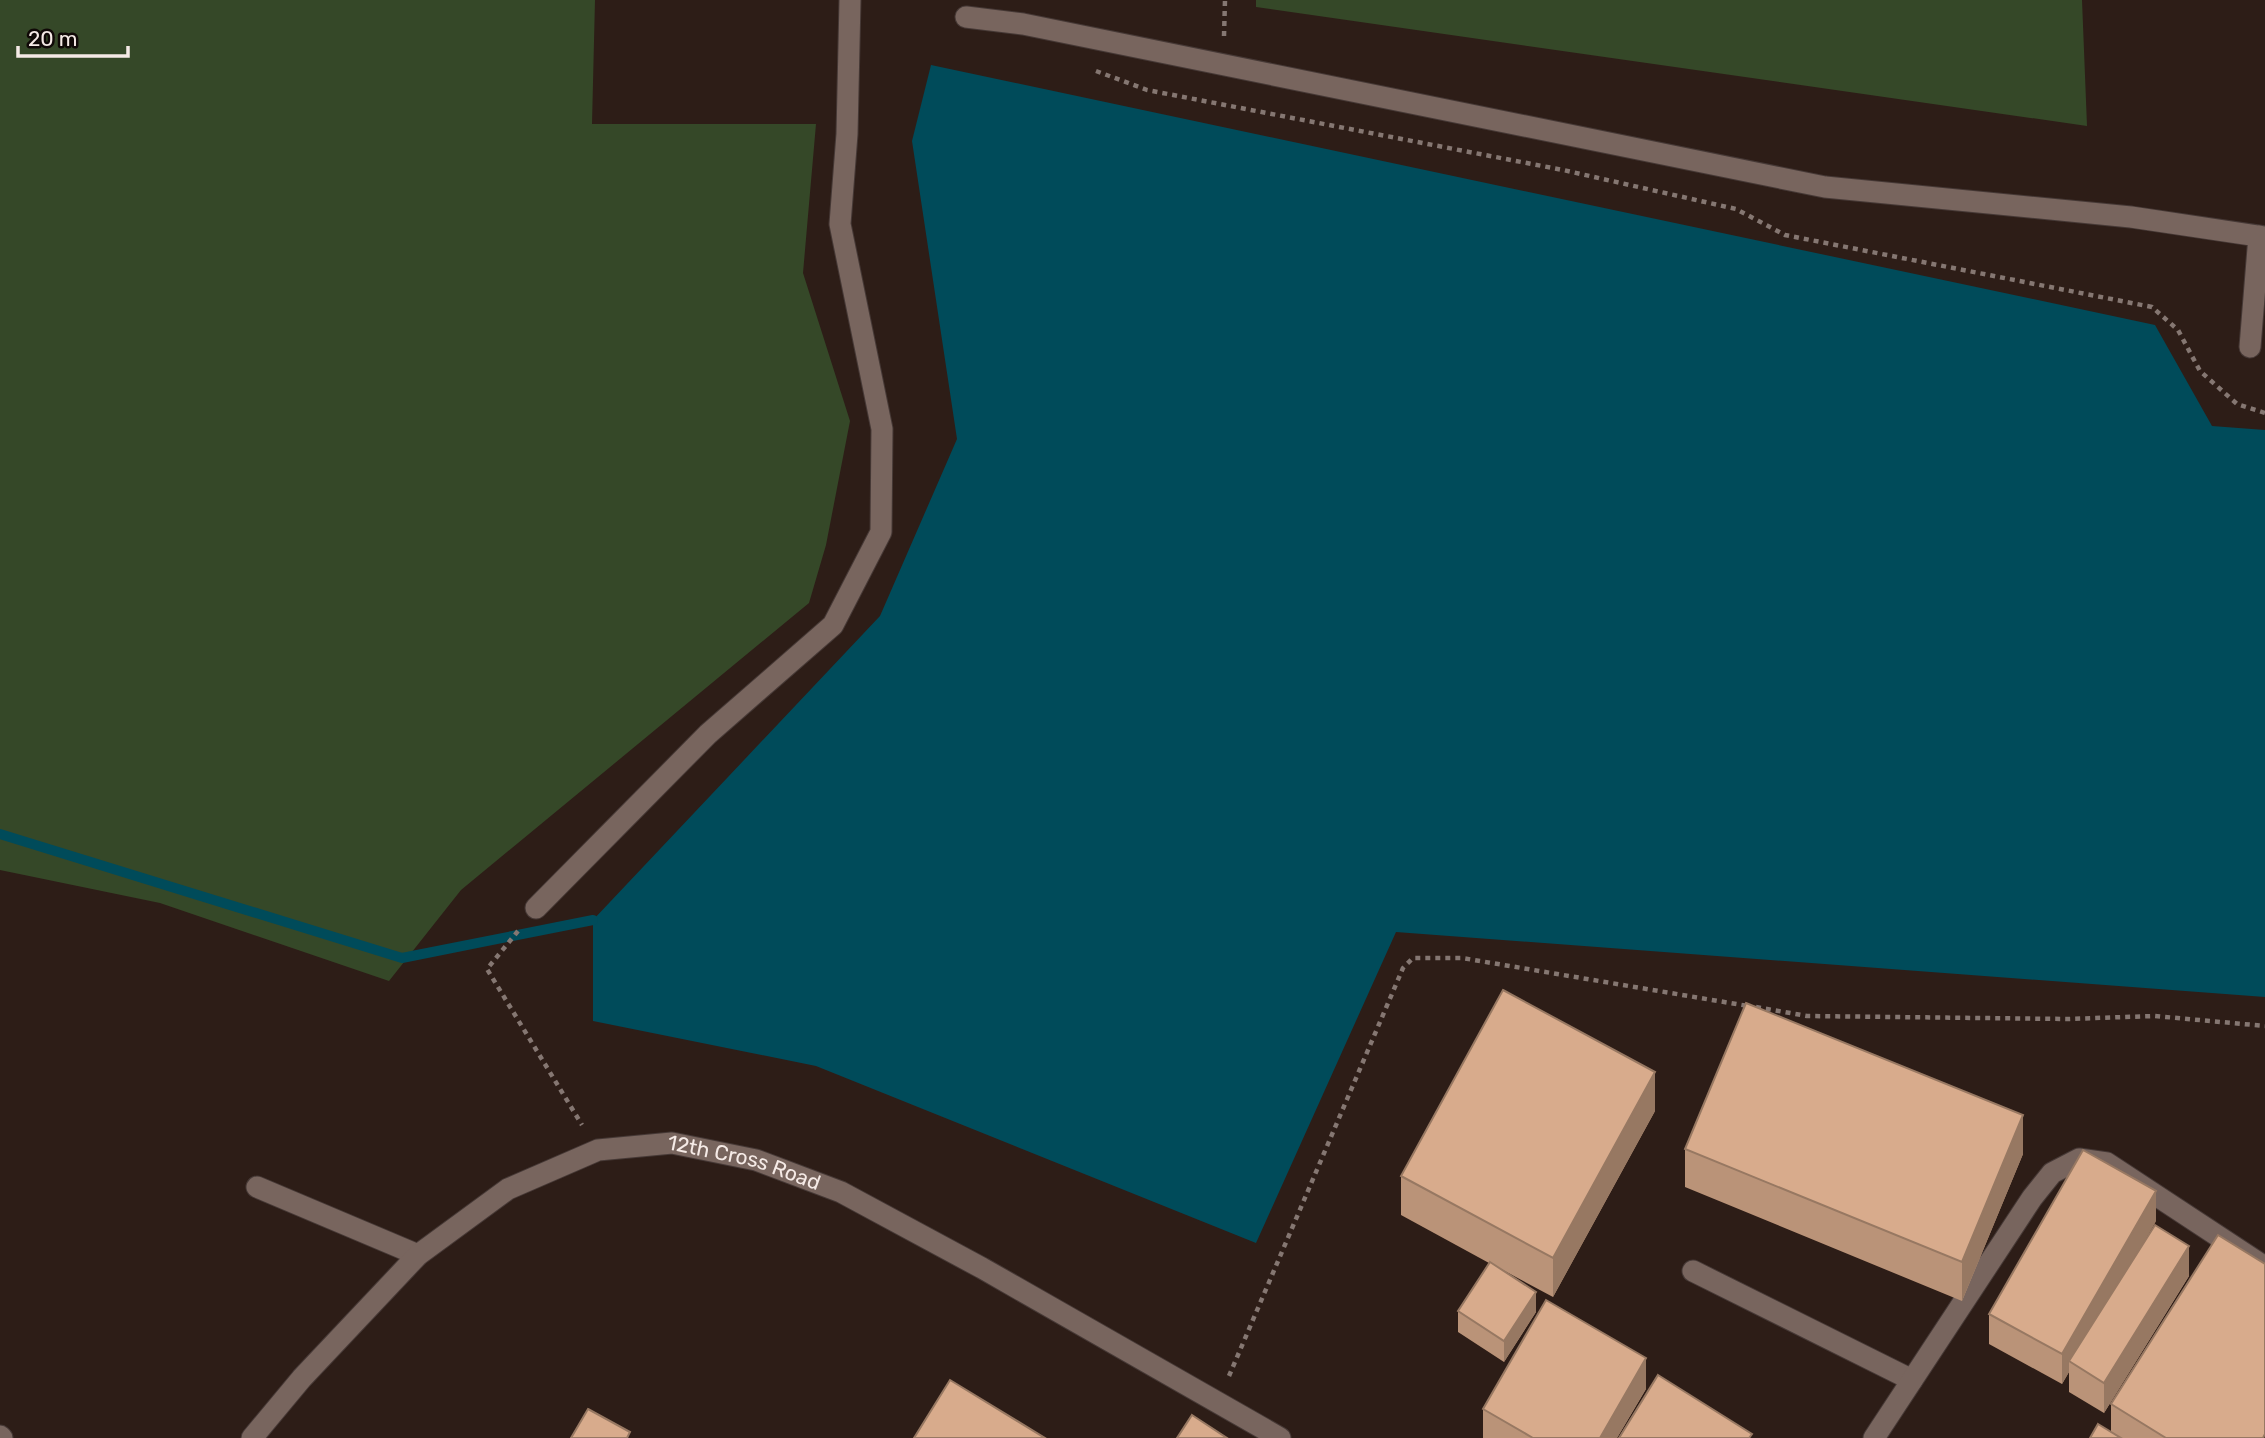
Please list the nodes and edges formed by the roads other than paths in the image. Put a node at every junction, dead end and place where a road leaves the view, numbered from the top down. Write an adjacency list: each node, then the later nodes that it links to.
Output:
1 (850, 0): 5 (street)
2 (965, 17): 3 (street)
3 (2262, 236): 4 (street)
4 (2250, 347)
5 (536, 908)
6 (257, 1187): 7 (street)
7 (418, 1255): 11 (street, 12th Cross Road); 12 (street, 12th Cross Road)
8 (2265, 1267): 10 (street)
9 (1692, 1271): 10 (street)
10 (1912, 1380): 13 (street)
11 (252, 1438)
12 (1280, 1438)
13 (1874, 1438)

